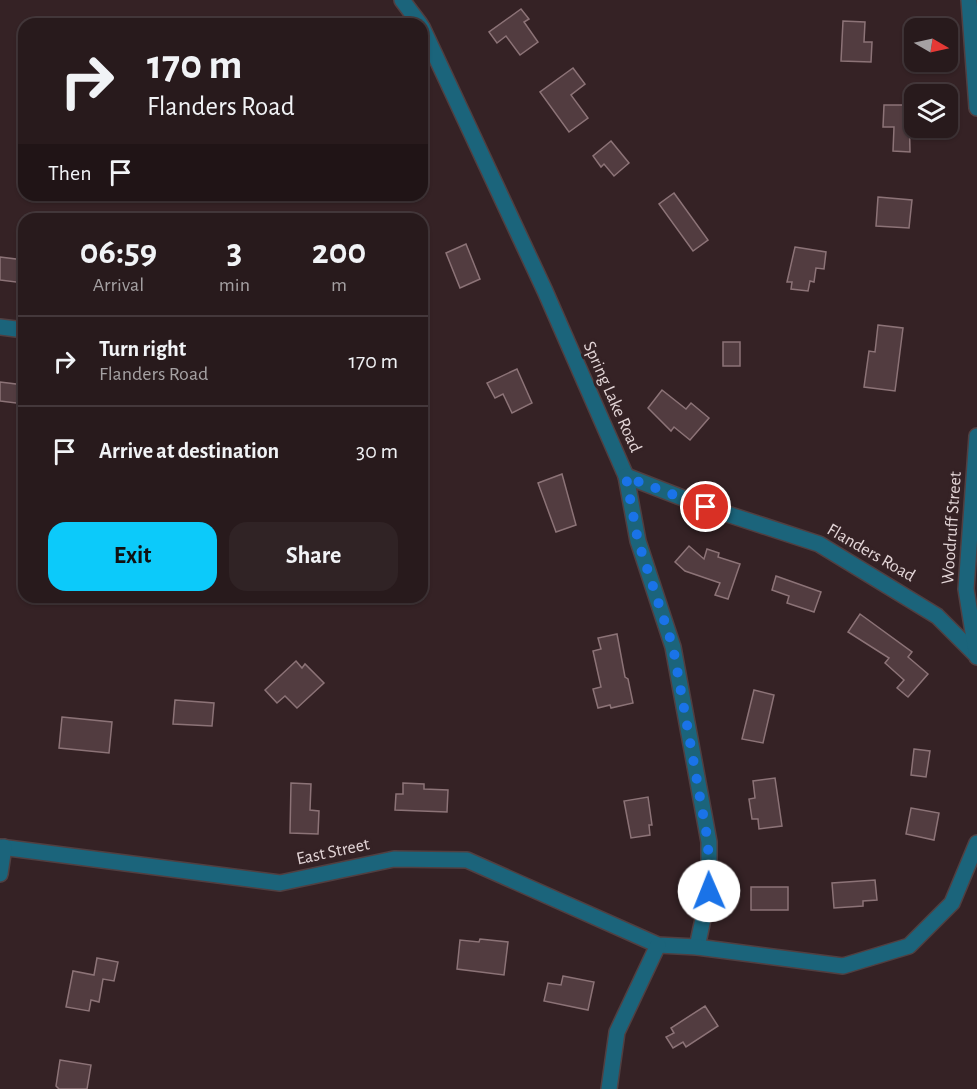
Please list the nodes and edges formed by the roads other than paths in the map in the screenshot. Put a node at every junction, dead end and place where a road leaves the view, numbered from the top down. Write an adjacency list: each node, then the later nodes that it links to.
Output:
1 (402, 0): 3 (street, Spring Lake Road)
2 (969, 0): 5 (street)
3 (416, 18)
4 (428, 40): 10 (street, Spring Lake Road)
5 (976, 85): 6 (street)
6 (977, 108)
7 (0, 327): 8 (street)
8 (18, 329)
9 (977, 436): 11 (street, Woodruff Street)
10 (626, 477): 11 (street, Flanders Road); 16 (street, Spring Lake Road)
11 (977, 656)
12 (977, 843): 16 (street)
13 (2, 848): 14 (street); 15 (street, East Street)
14 (0, 874)
15 (658, 945): 16 (street); 17 (street)
16 (697, 947)
17 (609, 1089)

